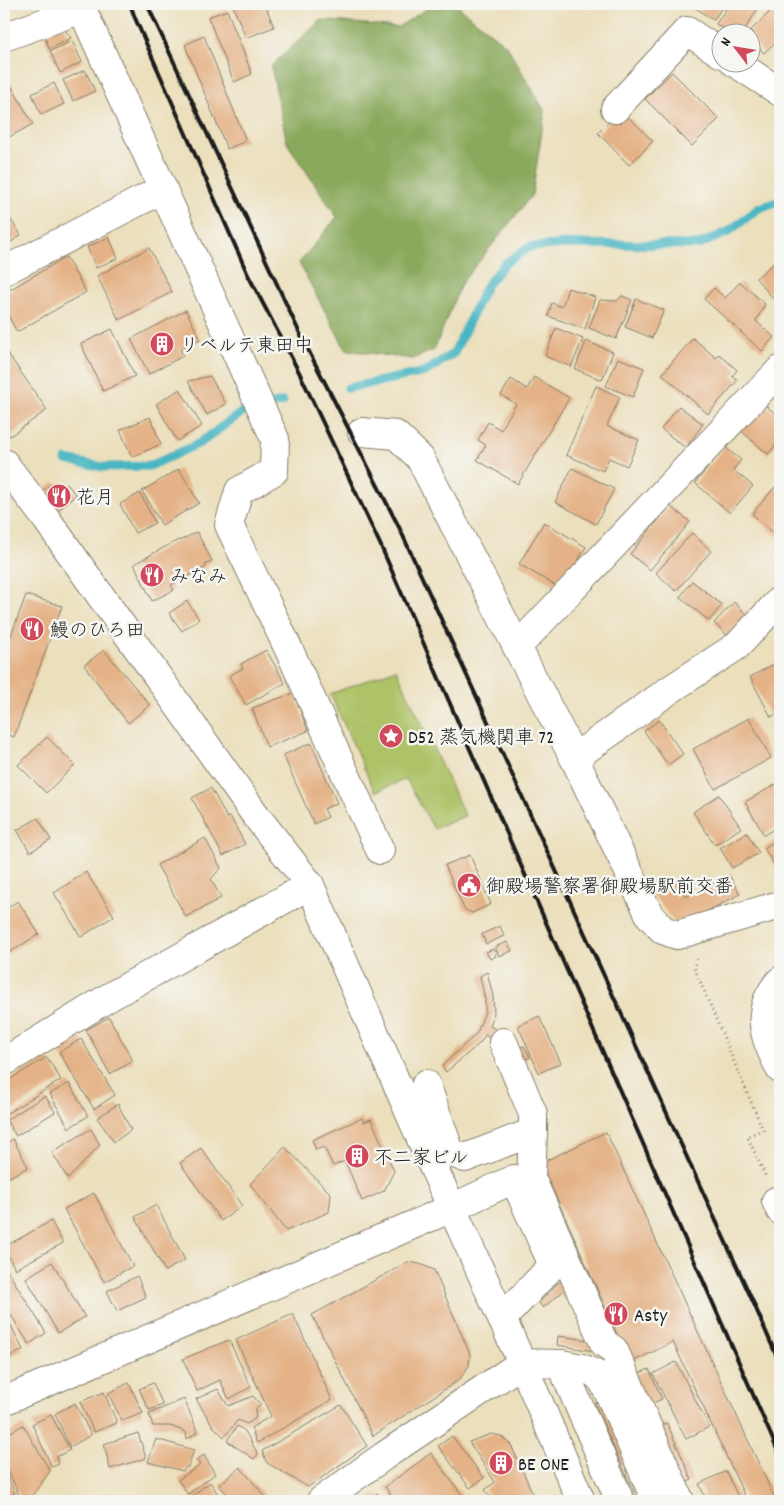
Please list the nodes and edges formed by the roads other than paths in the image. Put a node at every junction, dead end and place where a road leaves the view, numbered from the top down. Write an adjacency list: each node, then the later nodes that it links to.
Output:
1 (4, 38): 6 (street)
2 (712, 48): 5 (street)
3 (749, 72): 4 (street)
4 (780, 92)
5 (615, 109)
6 (163, 189): 7 (street); 14 (street)
7 (4, 270)
8 (780, 370): 12 (street)
9 (362, 432): 12 (street)
10 (4, 463): 15 (street)
11 (780, 600): 13 (street)
12 (517, 647): 13 (street)
13 (574, 758): 16 (street)
14 (380, 850)
15 (310, 886): 19 (street); 23 (street)
16 (780, 905)
17 (780, 981): 20 (street)
18 (503, 1042): 22 (street)
19 (4, 1062)
20 (780, 1069)
21 (426, 1084): 22 (street)
22 (532, 1132): 32 (street)
23 (452, 1208): 24 (street); 24 (street); 27 (street)
24 (502, 1318): 25 (street)
25 (522, 1363): 26 (street); 28 (street); 29 (street)
26 (561, 1364): 30 (street); 31 (street)
27 (4, 1401)
28 (321, 1501)
29 (581, 1501)
30 (620, 1501)
31 (656, 1501)
32 (680, 1501)

